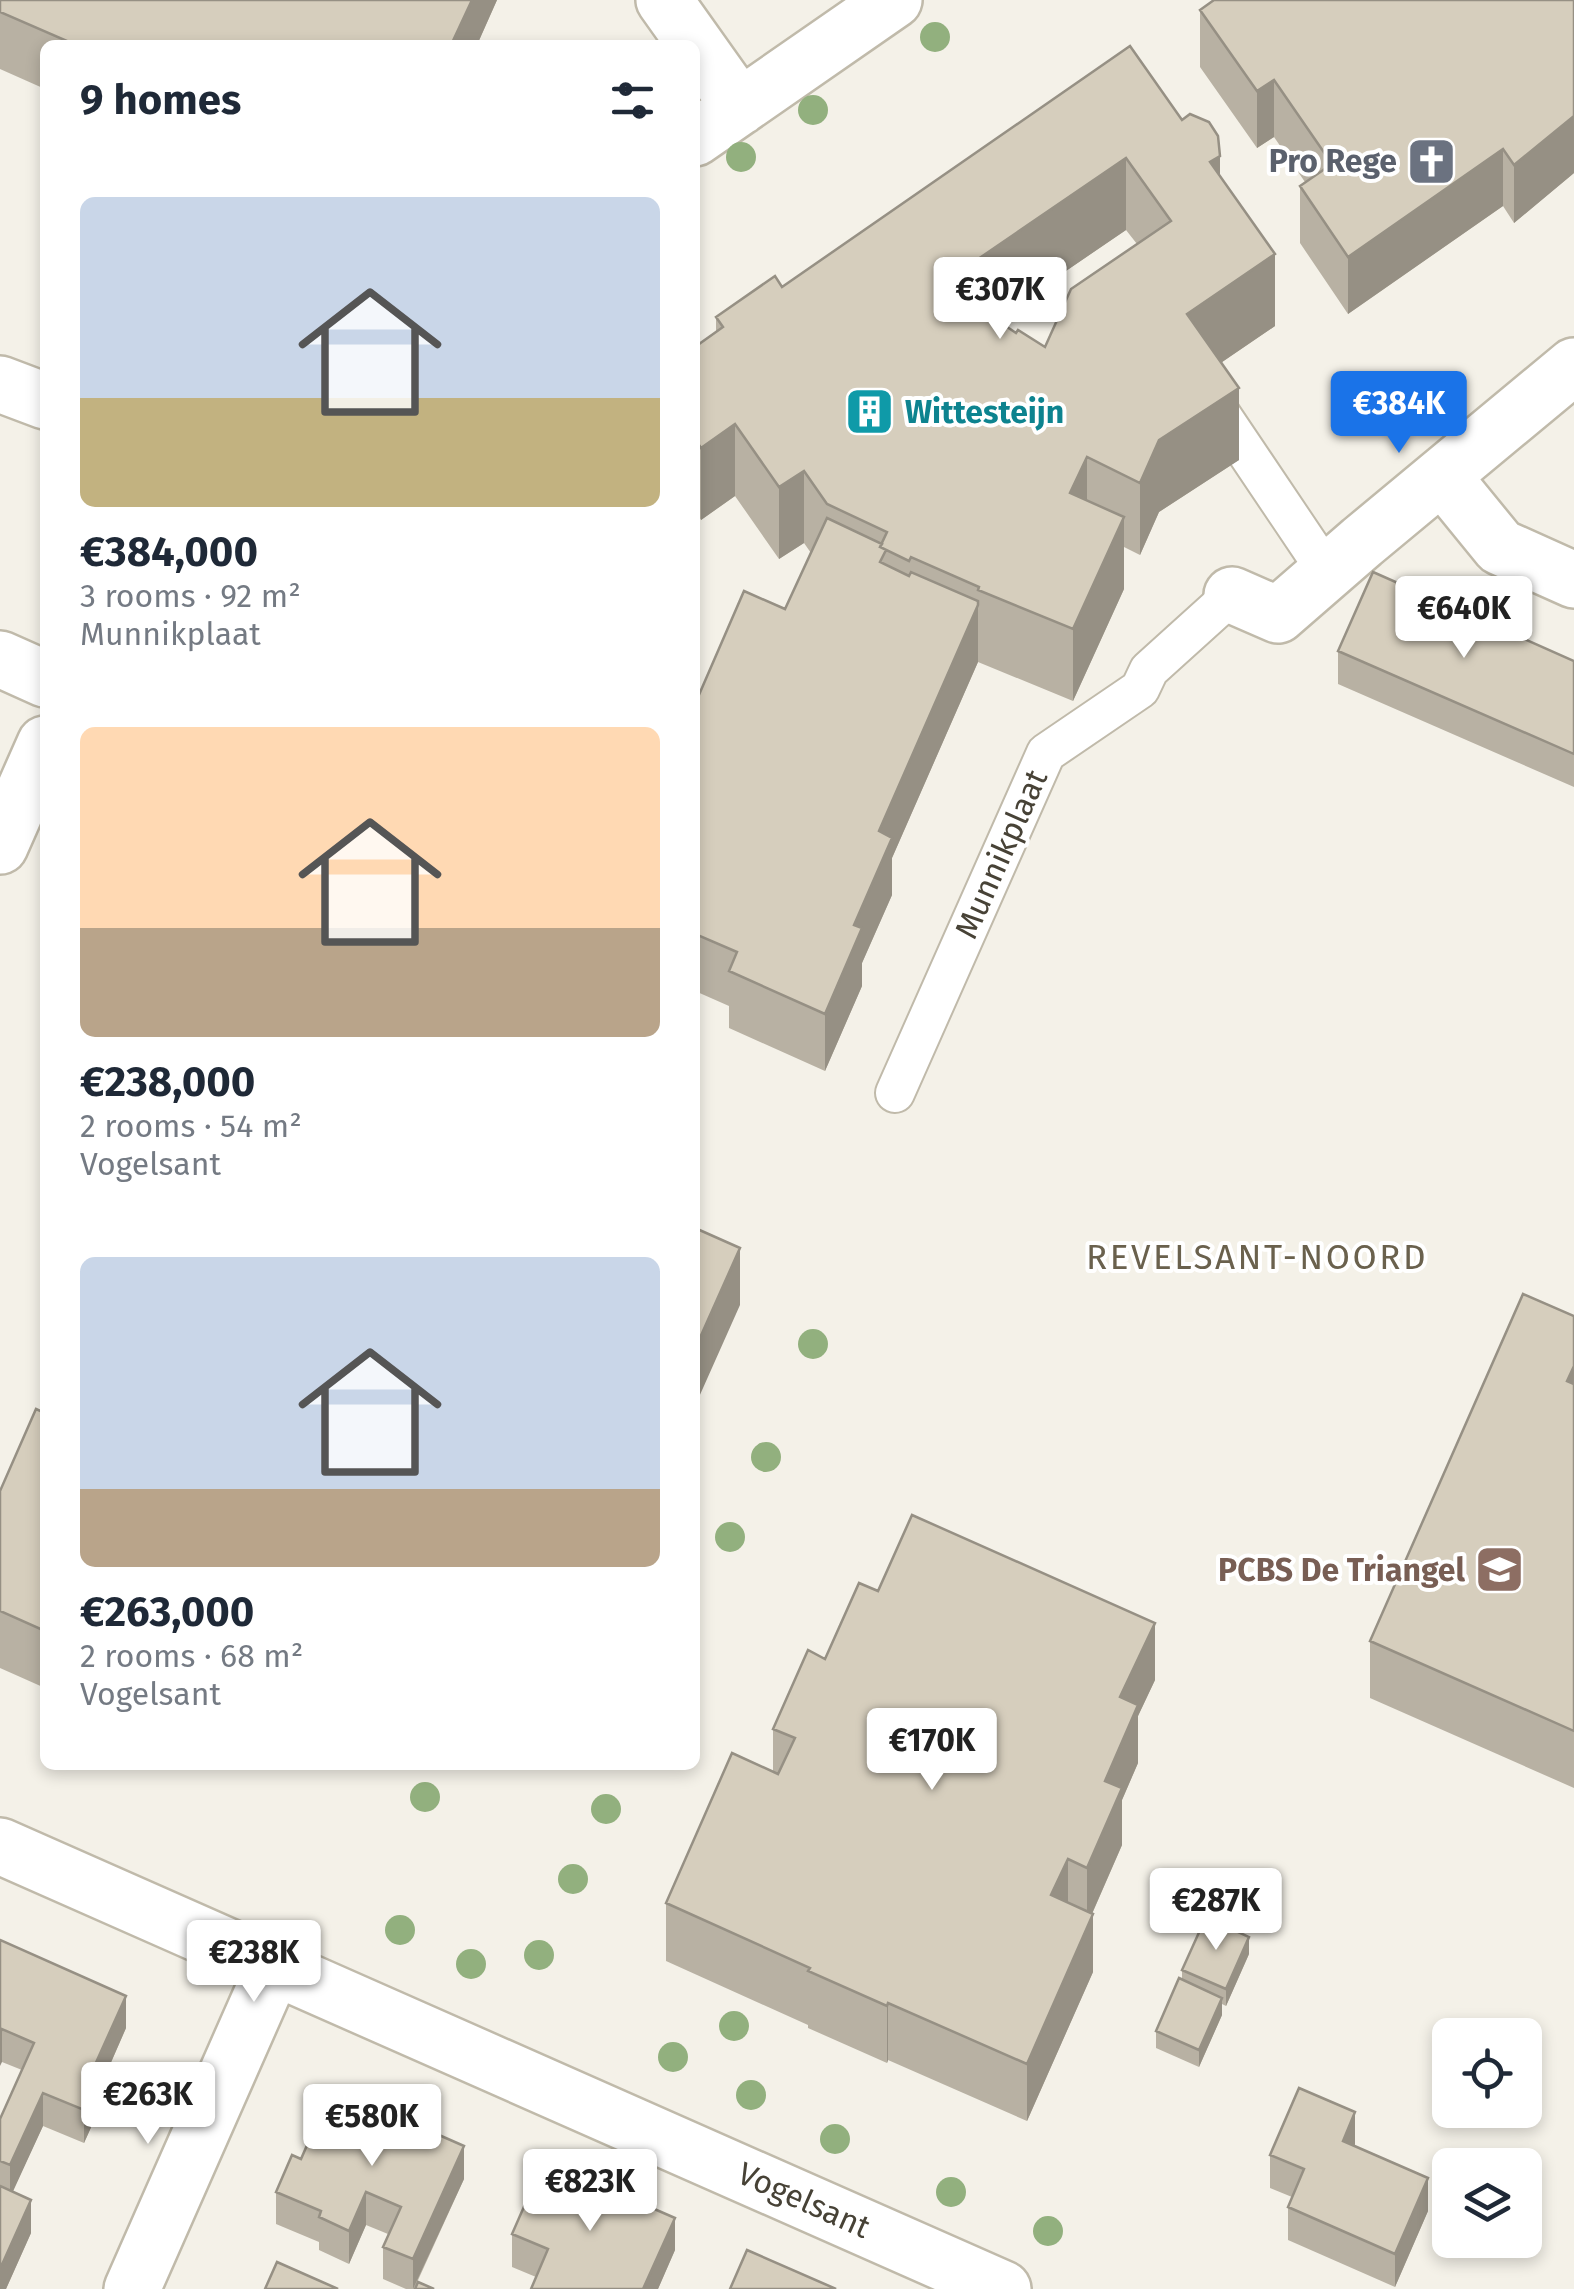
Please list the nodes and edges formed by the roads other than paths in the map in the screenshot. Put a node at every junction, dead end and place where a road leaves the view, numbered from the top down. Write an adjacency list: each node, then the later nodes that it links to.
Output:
1 (664, 0): 3 (street)
2 (894, 0): 5 (street)
3 (692, 40)
4 (700, 51): 5 (street)
5 (740, 107): 6 (street)
6 (700, 135)
7 (1574, 366): 11 (street, Munnikplaat)
8 (1200, 382): 12 (lane)
9 (0, 384): 10 (street)
10 (40, 399)
11 (1442, 476): 12 (street, Munnikplaat); 13 (street)
12 (1326, 572): 14 (street, Munnikplaat)
13 (1574, 580)
14 (1232, 595): 19 (lane, Munnikplaat)
15 (0, 658): 16 (street)
16 (40, 677)
17 (40, 755): 18 (street)
18 (0, 846)
19 (895, 1093)
20 (0, 1846): 21 (street, Vogelsant)
21 (274, 1967): 22 (street); 23 (street, Vogelsant)
22 (132, 2289)
23 (1003, 2289)

